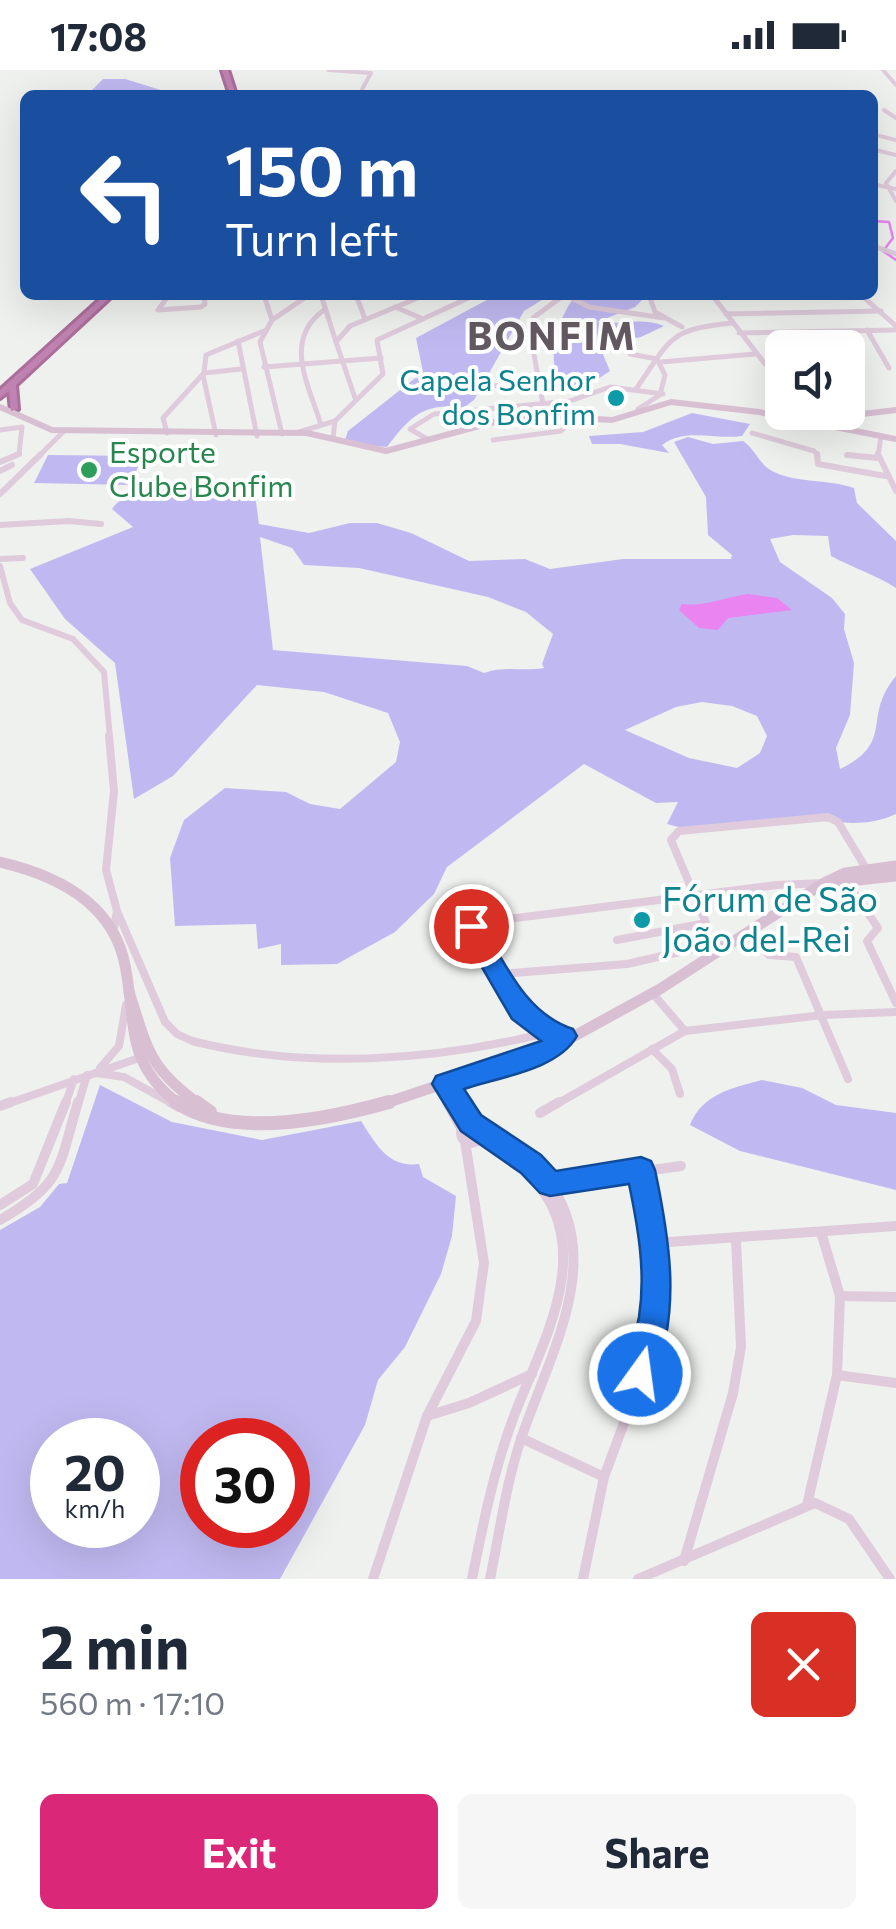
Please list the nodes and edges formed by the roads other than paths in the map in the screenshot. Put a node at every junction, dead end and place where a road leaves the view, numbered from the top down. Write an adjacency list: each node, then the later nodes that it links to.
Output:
1 (328, 70): 4 (street)
2 (883, 70): 3 (street)
3 (896, 85)
4 (362, 90)
5 (884, 110): 6 (street)
6 (896, 118)
7 (895, 172): 9 (street)
8 (878, 185): 9 (street)
9 (888, 187): 10 (street); 11 (street)
10 (896, 189)
11 (896, 201)
12 (878, 248): 13 (street)
13 (894, 253)
14 (104, 300): 62 (highway)
15 (165, 300): 16 (street)
16 (204, 300)
17 (266, 300): 34 (street)
18 (301, 300): 34 (street)
19 (323, 300): 30 (street)
20 (358, 300): 36 (street)
21 (394, 300): 29 (street)
22 (413, 300): 29 (street)
23 (463, 300): 35 (street)
24 (559, 300): 61 (street)
25 (575, 300): 32 (street)
26 (649, 300): 32 (street)
27 (716, 300): 33 (street)
28 (867, 300): 31 (street)
29 (396, 307): 35 (street); 36 (street)
30 (324, 310): 40 (street); 55 (street)
31 (880, 312): 33 (street); 39 (street)
32 (652, 313): 38 (street)
33 (726, 314): 37 (street)
34 (271, 316): 43 (street)
35 (421, 318): 50 (street)
36 (366, 320): 41 (street)
37 (732, 322): 38 (street); 44 (street)
38 (682, 327): 54 (street)
39 (896, 328): 42 (street)
40 (330, 329): 41 (street); 47 (street)
41 (347, 330): 47 (street)
42 (867, 330): 51 (street)
43 (264, 331): 46 (street); 57 (street)
44 (739, 333): 45 (street); 49 (street)
45 (765, 333)
46 (238, 342): 59 (street); 60 (street)
47 (336, 342): 53 (street)
48 (630, 354): 54 (street)
49 (755, 354): 54 (street); 56 (street)
50 (381, 358): 53 (street); 66 (street)
51 (883, 359): 52 (street); 58 (street)
52 (896, 359)
53 (342, 361): 55 (street); 66 (street)
54 (659, 361): 64 (street); 65 (street)
55 (302, 364): 57 (street); 76 (street)
56 (765, 366)
57 (264, 367): 59 (street); 83 (street)
58 (888, 368)
59 (241, 369): 60 (street); 85 (street)
60 (204, 374): 82 (street); 84 (street)
61 (538, 384): 63 (street); 68 (street)
62 (14, 387): 69 (highway); 69 (highway)
63 (462, 387)
64 (636, 389): 65 (street); 68 (street)
65 (663, 394): 67 (street); 74 (street)
66 (355, 398): 75 (street)
67 (671, 402): 70 (main road); 74 (main road)
68 (543, 404): 88 (street)
69 (5, 405): 79 (main road)
70 (765, 412)
71 (894, 412): 72 (main road)
72 (865, 414)
73 (575, 417): 74 (main road); 88 (main road); 90 (street)
74 (586, 418)
75 (336, 421): 76 (street); 87 (street)
76 (321, 425): 80 (street)
77 (0, 430): 93 (street)
78 (858, 430): 86 (main road)
79 (64, 431): 82 (main road); 95 (street)
80 (296, 433): 83 (main road); 87 (main road)
81 (752, 433): 97 (street)
82 (167, 434): 84 (main road)
83 (282, 434): 85 (main road)
84 (216, 435): 85 (main road)
85 (257, 436)
86 (881, 436): 89 (main road); 92 (street)
87 (333, 438): 88 (main road)
88 (428, 439)
89 (896, 439)
90 (493, 440)
91 (847, 454): 92 (street)
92 (878, 458): 97 (street)
93 (1, 460): 94 (street)
94 (12, 465): 95 (street); 96 (street)
95 (27, 470): 99 (street)
96 (0, 472)
97 (885, 476): 98 (street)
98 (896, 491)
99 (0, 494)
100 (101, 524): 101 (street)
101 (0, 525)
102 (23, 558): 103 (street)
103 (0, 562): 111 (street)
104 (0, 862): 113 (main road)
105 (896, 866): 106 (main road)
106 (868, 870): 109 (main road); 110 (street)
107 (896, 876): 108 (main road)
108 (848, 882): 109 (main road); 120 (street)
109 (824, 883): 110 (street); 115 (main road)
110 (693, 896): 112 (street); 116 (street)
111 (118, 911): 113 (street); 124 (street)
112 (471, 926): 114 (street); 117 (street)
113 (114, 928): 119 (main road)
114 (437, 928)
115 (742, 936): 117 (street); 118 (main road); 122 (street)
116 (616, 940)
117 (500, 974): 124 (street)
118 (654, 994): 123 (street); 125 (main road)
119 (128, 997): 126 (street); 128 (main road)
120 (896, 1003)
121 (896, 1012): 122 (street)
122 (823, 1015): 123 (street); 133 (street)
123 (685, 1031): 127 (street)
124 (546, 1033): 125 (street)
125 (558, 1045): 134 (main road)
126 (118, 1046): 129 (street); 130 (street)
127 (652, 1049): 135 (street); 138 (street)
128 (144, 1056): 129 (street); 137 (main road); 139 (main road)
129 (119, 1064): 130 (street); 131 (street)
130 (90, 1074): 131 (street); 132 (street); 144 (street)
131 (124, 1077): 137 (street)
132 (74, 1079): 136 (street); 143 (street)
133 (848, 1079)
134 (442, 1085): 139 (main road); 140 (street)
135 (680, 1094)
136 (0, 1106)
137 (186, 1109): 139 (main road)
138 (540, 1114)
139 (214, 1115)
140 (473, 1130): 145 (street); 154 (street); 157 (street)
141 (681, 1166): 142 (street)
142 (641, 1170): 145 (street); 151 (street)
143 (40, 1173): 144 (street); 146 (street)
144 (54, 1177): 147 (street)
145 (550, 1184): 158 (street)
146 (0, 1205)
147 (0, 1220)
148 (896, 1226): 149 (street)
149 (821, 1232): 150 (street); 152 (street)
150 (736, 1240): 151 (street); 161 (street)
151 (656, 1243): 159 (street)
152 (840, 1296): 153 (street); 155 (street)
153 (896, 1297)
154 (532, 1374): 157 (street); 163 (street)
155 (837, 1375): 156 (street); 160 (street)
156 (896, 1383)
157 (427, 1416): 162 (street)
158 (521, 1438): 159 (street); 164 (street)
159 (604, 1477): 165 (street)
160 (808, 1505): 161 (street); 167 (street)
161 (684, 1560): 166 (street)
162 (374, 1579)
163 (472, 1579)
164 (490, 1579)
165 (583, 1579)
166 (638, 1579)
167 (890, 1579)

